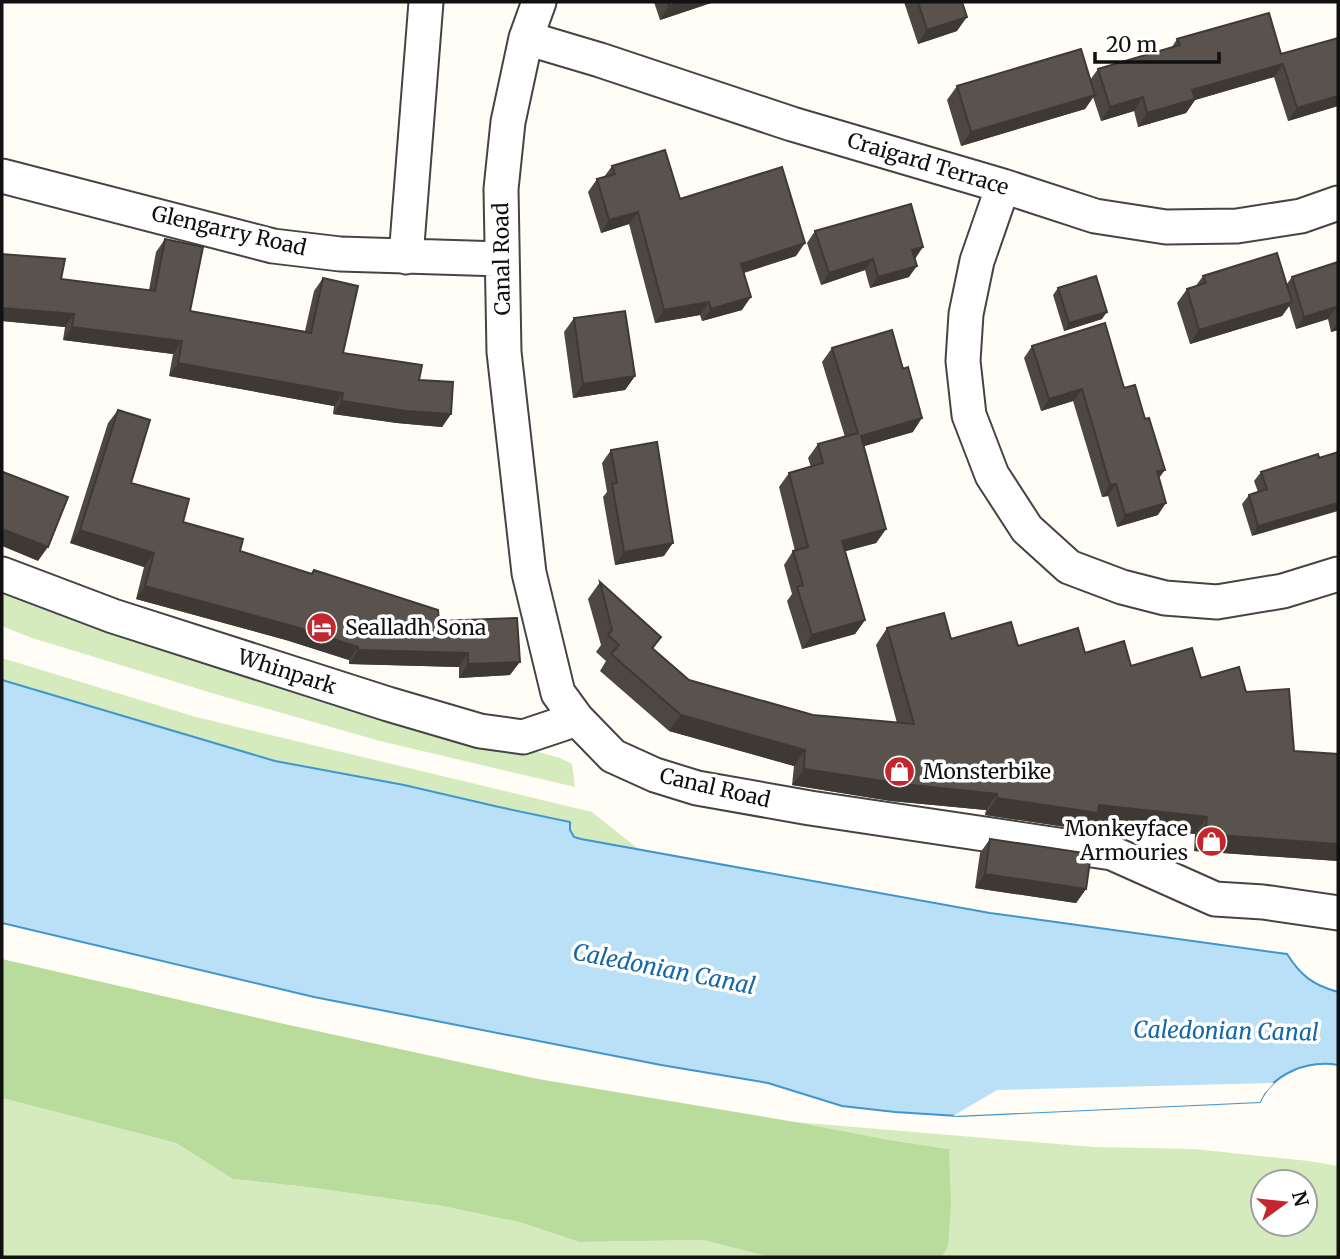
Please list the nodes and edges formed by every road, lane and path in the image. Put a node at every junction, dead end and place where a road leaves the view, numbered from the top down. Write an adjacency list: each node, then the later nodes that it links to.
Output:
1 (426, 2): 7 (street)
2 (539, 2): 3 (street, Canal Road)
3 (526, 38): 5 (street, Craigard Terrace); 8 (street, Canal Road)
4 (2, 176): 7 (street, Glengarry Road)
5 (1003, 186): 6 (street, Craigard Terrace); 10 (street)
6 (1338, 203)
7 (406, 257): 8 (street, Glengarry Road)
8 (502, 259): 11 (street, Canal Road)
9 (2, 574): 11 (street, Whinpark)
10 (1338, 574)
11 (577, 719): 12 (street, Canal Road)
12 (1338, 912)

